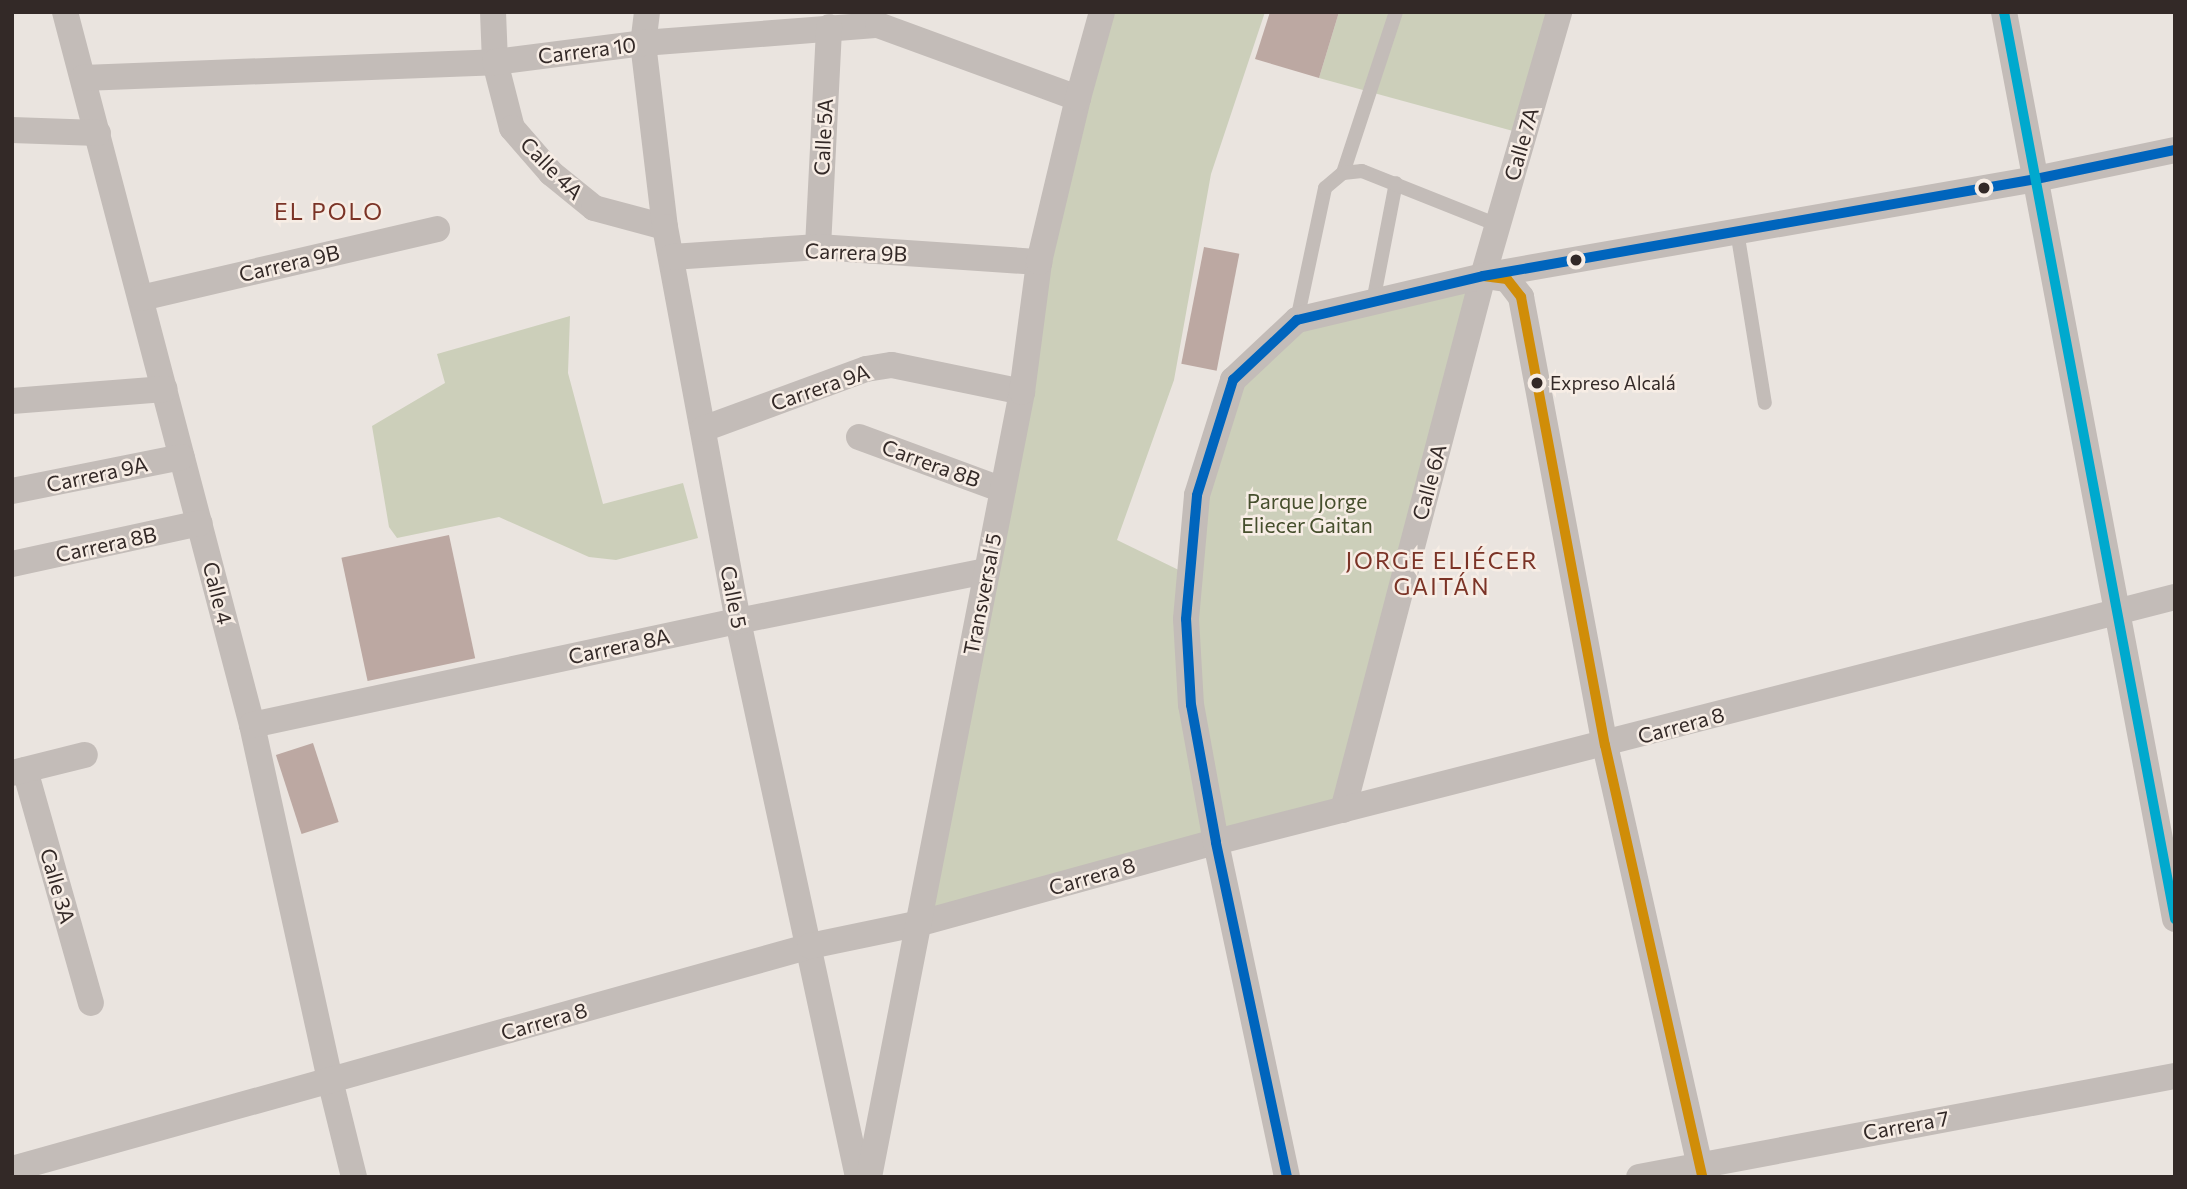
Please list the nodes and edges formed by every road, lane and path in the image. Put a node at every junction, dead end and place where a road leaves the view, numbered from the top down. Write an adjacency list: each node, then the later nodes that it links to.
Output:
1 (65, 12): 12 (street, Calle 4)
2 (493, 12): 11 (street, Calle 4A)
3 (647, 12): 10 (street, Calle 5)
4 (1102, 12): 13 (street, Transversal 5)
5 (1396, 12): 17 (lane)
6 (1559, 12): 20 (street, Calle 7A)
7 (2004, 12): 18 (street)
8 (884, 19): 9 (street, Carrera 10); 13 (street, Carrera 10)
9 (829, 27): 10 (street, Carrera 10); 24 (street, Calle 5A)
10 (643, 43): 11 (street, Carrera 10); 21 (street, Calle 5)
11 (495, 62): 12 (street, Carrera 10); 21 (street, Calle 4A)
12 (83, 78): 15 (street, Calle 4)
13 (1078, 98): 26 (street, Transversal 5)
14 (12, 130): 15 (street)
15 (98, 133): 28 (street, Calle 4)
16 (2175, 150): 18 (street)
17 (1343, 173): 19 (lane); 30 (lane)
18 (2036, 179): 23 (street); 44 (street)
19 (1396, 183): 20 (lane); 29 (lane)
20 (1498, 225): 27 (street, Calle 7A)
21 (665, 227): 25 (street, Calle 5)
22 (437, 229): 28 (street, Carrera 9B)
23 (1737, 231): 27 (street); 34 (lane)
24 (818, 247): 25 (street, Carrera 9B); 26 (street, Carrera 9B)
25 (672, 257): 35 (street, Calle 5)
26 (1039, 262): 32 (street, Transversal 5)
27 (1483, 276): 29 (street); 47 (street); 50 (street, Calle 6A)
28 (141, 298): 31 (street, Calle 4)
29 (1373, 302): 30 (street)
30 (1297, 320): 51 (street)
31 (165, 389): 33 (street); 37 (street, Calle 4)
32 (1022, 392): 35 (street, Carrera 9A); 38 (street, Transversal 5)
33 (12, 401)
34 (1765, 403)
35 (704, 429): 45 (street, Calle 5)
36 (859, 437): 38 (street, Carrera 8B)
37 (182, 457): 39 (street, Carrera 9A); 40 (street, Calle 4)
38 (1003, 490): 42 (street, Transversal 5)
39 (12, 491)
40 (200, 523): 41 (street, Carrera 8B); 46 (street, Calle 4)
41 (12, 564)
42 (986, 571): 45 (street, Carrera 8A); 53 (street, Transversal 5)
43 (2175, 597): 44 (street, Carrera 8)
44 (2117, 610): 47 (street, Carrera 8); 52 (street)
45 (738, 621): 46 (street, Carrera 8A); 54 (street, Calle 5)
46 (252, 725): 57 (street, Calle 4)
47 (1605, 745): 50 (street, Carrera 8); 59 (street)
48 (85, 755): 49 (street)
49 (18, 772): 55 (street, Calle 3A)
50 (1343, 810): 51 (street, Carrera 8)
51 (1216, 842): 53 (street, Carrera 8); 63 (street)
52 (2175, 919)
53 (921, 923): 54 (street, Carrera 8); 62 (street, Transversal 5)
54 (810, 946): 57 (street, Carrera 8); 61 (street, Calle 5)
55 (91, 1003)
56 (2175, 1076): 59 (street, Carrera 7)
57 (330, 1080): 58 (street, Carrera 8); 60 (street, Calle 4)
58 (12, 1169)
59 (1701, 1171): 64 (street, Carrera 7)
60 (354, 1177)
61 (858, 1177)
62 (869, 1177)
63 (1287, 1177)
64 (1639, 1177)

